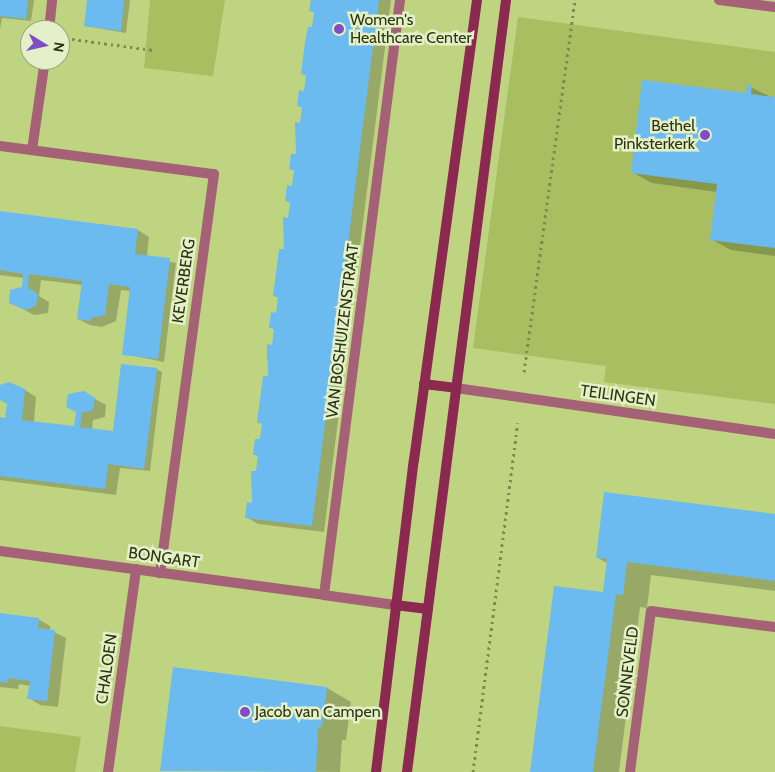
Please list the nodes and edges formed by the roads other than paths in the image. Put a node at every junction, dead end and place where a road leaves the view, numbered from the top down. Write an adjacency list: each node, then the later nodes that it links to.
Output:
1 (52, 0): 8 (street)
2 (400, 0): 18 (street, VAN BOSHUIZENSTRAAT)
3 (477, 0): 12 (street)
4 (506, 0): 13 (street)
5 (719, 0): 6 (street)
6 (733, 1): 7 (street)
7 (775, 7)
8 (50, 20)
9 (43, 70): 11 (street)
10 (0, 146): 11 (street, KEVERBERG)
11 (32, 150): 17 (street, KEVERBERG)
12 (424, 384): 13 (street); 19 (street)
13 (456, 388): 14 (street, TEILINGEN); 20 (street)
14 (775, 434)
15 (0, 551): 16 (street, BONGART)
16 (136, 569): 17 (street, BONGART); 22 (street, CHALOEN)
17 (160, 572): 18 (street, BONGART)
18 (324, 595): 19 (street)
19 (395, 605): 20 (street); 23 (street)
20 (428, 608): 24 (street)
21 (775, 627): 25 (street, SONNEVELD)
22 (108, 772)
23 (376, 772)
24 (407, 772)
25 (630, 772)

